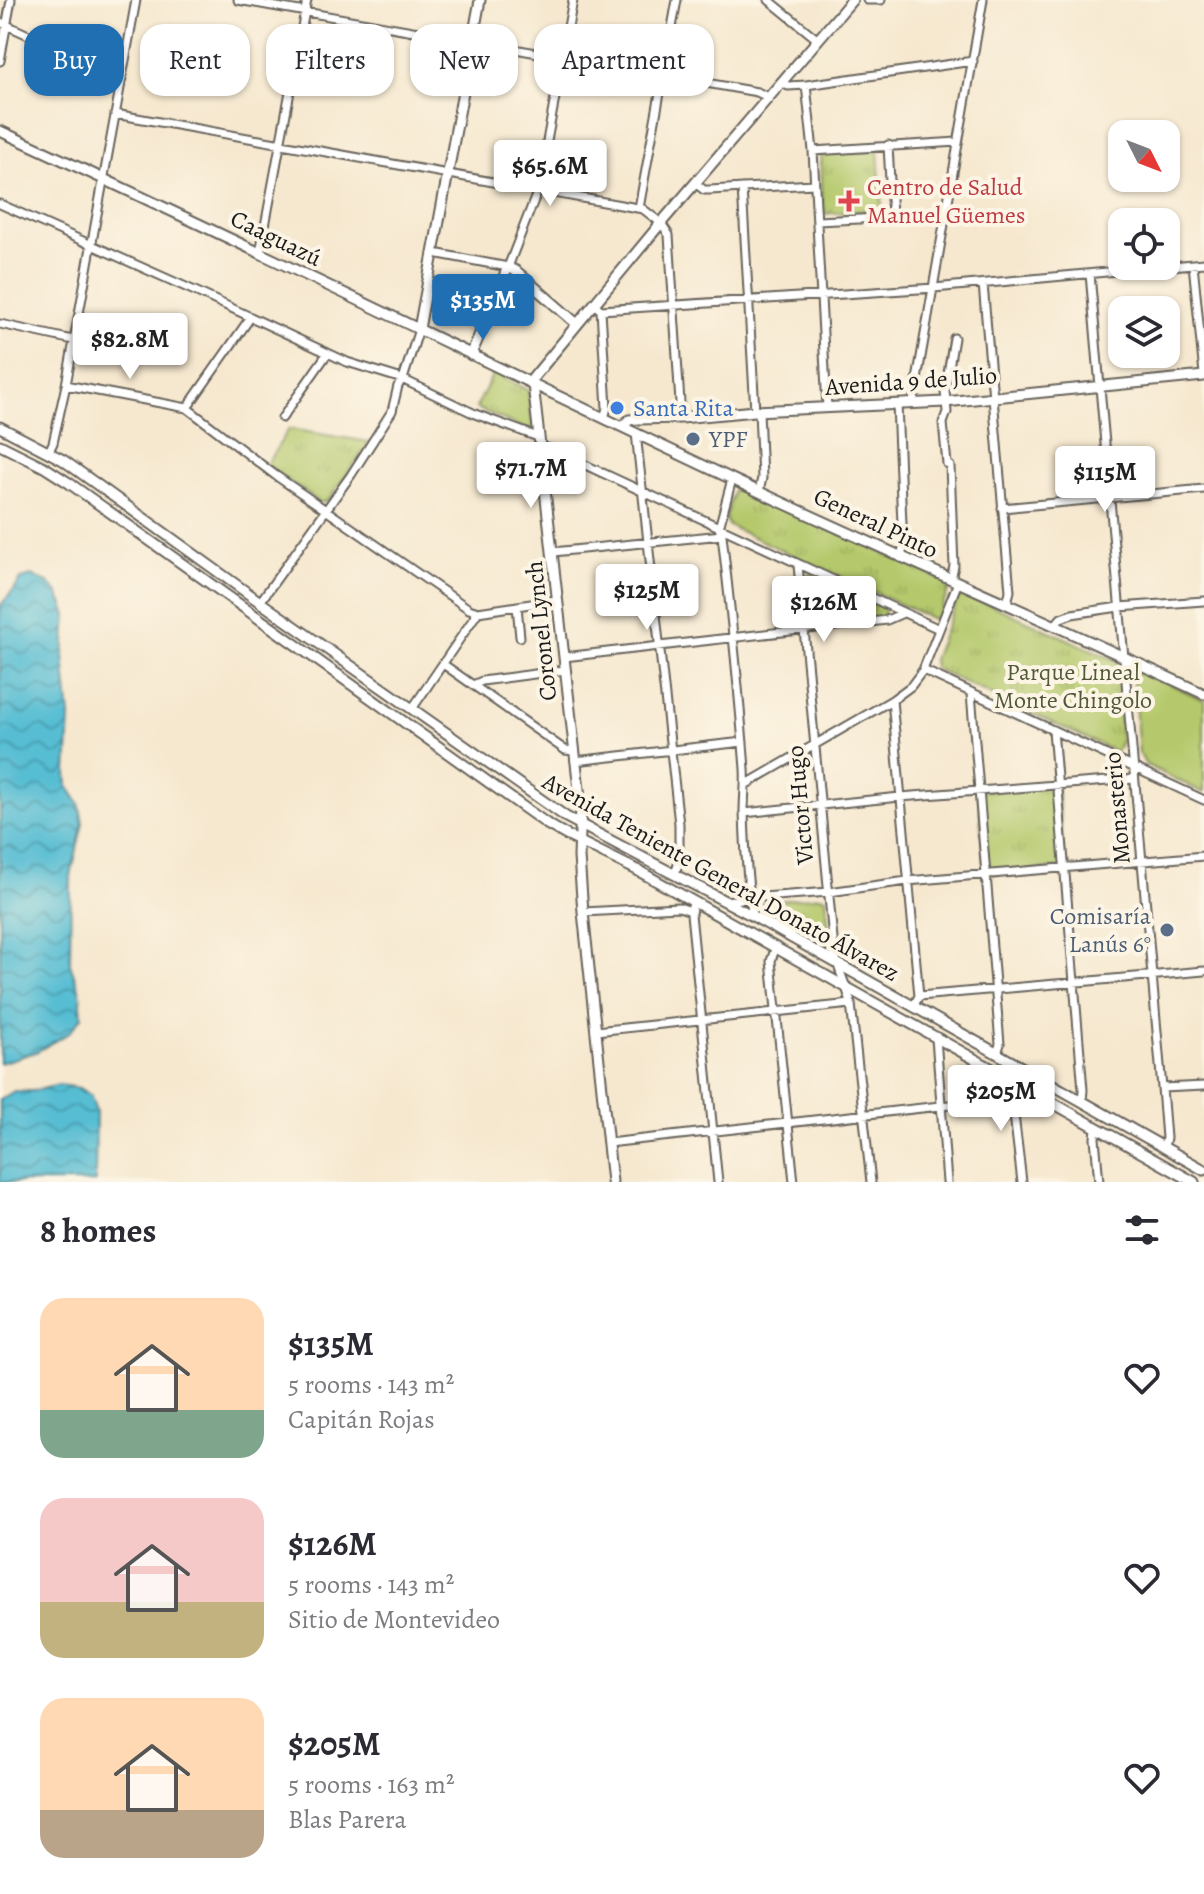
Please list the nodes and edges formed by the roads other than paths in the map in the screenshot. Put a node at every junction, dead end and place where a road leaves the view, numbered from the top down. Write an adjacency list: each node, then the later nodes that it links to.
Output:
1 (11, 0): 14 (street)
2 (136, 0): 23 (street)
3 (238, 0): 13 (street)
4 (307, 0): 13 (street)
5 (480, 0): 15 (main road)
6 (573, 0): 16 (street)
7 (677, 0): 17 (street)
8 (769, 0): 20 (street)
9 (852, 0): 20 (main road)
10 (867, 0): 11 (street)
11 (881, 0)
12 (983, 0): 22 (street)
13 (305, 12): 18 (street); 35 (street)
14 (3, 23): 19 (street); 21 (street)
15 (476, 24)
16 (569, 24)
17 (672, 24)
18 (410, 31)
19 (24, 33)
20 (818, 40): 24 (main road)
21 (0, 61)
22 (973, 61): 26 (street); 34 (street)
23 (124, 67)
24 (781, 82): 26 (street); 31 (main road)
25 (714, 85): 31 (street)
26 (806, 85): 37 (street)
27 (118, 96): 32 (street)
28 (462, 96): 38 (main road)
29 (556, 96): 43 (street)
30 (659, 96): 45 (street)
31 (768, 97): 40 (main road)
32 (115, 114): 35 (street); 39 (street)
33 (0, 131): 39 (main road, Caaguazú)
34 (958, 142): 36 (street); 46 (street)
35 (281, 143): 38 (street); 51 (street)
36 (888, 145): 37 (street); 47 (street)
37 (813, 151): 41 (street)
38 (448, 173): 43 (street); 52 (main road)
39 (104, 179): 50 (street); 51 (main road, Caaguazú)
40 (695, 183): 42 (street); 49 (main road)
41 (814, 184): 42 (street); 48 (street)
42 (742, 188): 60 (street)
43 (538, 190): 45 (street); 55 (street)
44 (1, 208): 50 (street)
45 (639, 208): 49 (street)
46 (945, 215): 47 (street); 58 (street)
47 (892, 217): 48 (street)
48 (817, 221): 59 (street)
49 (661, 223): 61 (street); 62 (main road)
50 (91, 246): 63 (street); 68 (street)
51 (260, 253): 66 (main road, Caaguazú)
52 (434, 253): 55 (street); 66 (main road)
53 (1204, 263): 54 (street)
54 (1193, 264): 56 (street); 71 (street)
55 (508, 267): 65 (main road); 70 (main road)
56 (1090, 274): 57 (street); 75 (street, Monasterio)
57 (983, 284): 58 (street); 76 (street)
58 (934, 288): 59 (street); 78 (street)
59 (821, 296): 60 (street); 80 (street)
60 (748, 300): 61 (street); 82 (street)
61 (673, 305): 62 (street); 85 (street)
62 (598, 307): 65 (main road); 84 (street)
63 (250, 318): 69 (street); 81 (street)
64 (0, 324): 68 (street)
65 (577, 324): 73 (main road)
66 (419, 329): 70 (main road, Caaguazú); 72 (street)
67 (954, 338): 77 (street)
68 (73, 340): 74 (street)
69 (327, 354): 72 (street); 83 (street)
70 (471, 355): 73 (main road, Caaguazú)
71 (1204, 375): 75 (main road, Avenida 9 de Julio)
72 (402, 379): 89 (street); 98 (street)
73 (533, 384): 84 (main road, General Pinto); 89 (main road, Coronel Lynch)
74 (66, 385): 81 (street); 91 (street)
75 (1099, 385): 76 (main road, Avenida 9 de Julio); 96 (street, Monasterio)
76 (992, 397): 77 (main road, Avenida 9 de Julio); 97 (street)
77 (945, 402): 78 (main road, Avenida 9 de Julio); 104 (street)
78 (913, 403): 79 (main road, Avenida 9 de Julio)
79 (897, 404): 80 (main road, Avenida 9 de Julio); 102 (street)
80 (827, 407): 82 (main road, Avenida 9 de Julio)
81 (187, 408): 98 (street)
82 (757, 411): 85 (main road, Avenida 9 de Julio); 95 (street)
83 (282, 418)
84 (604, 418): 87 (main road, General Pinto)
85 (681, 418): 87 (main road, Avenida 9 de Julio)
86 (0, 427): 91 (main road, Avenida Teniente General Donato Álvarez)
87 (623, 427): 88 (main road, General Pinto)
88 (636, 433): 92 (main road, General Pinto); 94 (street)
89 (539, 442): 94 (street); 101 (main road, Coronel Lynch)
90 (0, 445): 144 (main road, Avenida Teniente General Donato Álvarez)
91 (49, 451): 107 (main road, Avenida Teniente General Donato Álvarez)
92 (732, 479): 95 (main road, General Pinto); 99 (street)
93 (1204, 489): 96 (street)
94 (642, 492): 99 (street); 100 (street)
95 (759, 492): 102 (main road, General Pinto)
96 (1108, 498): 97 (street); 110 (street, Monasterio)
97 (1002, 508): 108 (street)
98 (325, 510): 107 (street); 111 (street)
99 (720, 531): 100 (street); 103 (street); 117 (street)
100 (648, 543): 101 (street); 118 (street)
101 (553, 552): 105 (main road, Coronel Lynch)
102 (901, 558): 104 (main road, General Pinto)
103 (798, 565): 112 (street); 115 (street, Victor Hugo)
104 (955, 581): 108 (main road, General Pinto); 114 (street)
105 (557, 600): 109 (street); 120 (main road, Coronel Lynch)
106 (1204, 601): 110 (street)
107 (260, 602): 128 (main road, Avenida Teniente General Donato Álvarez)
108 (1007, 603): 113 (main road, General Pinto)
109 (517, 606): 111 (street); 116 (street)
110 (1119, 607): 113 (street); 119 (street, Monasterio)
111 (478, 612): 121 (street)
112 (903, 613): 114 (street); 115 (street)
113 (1055, 625): 119 (main road, General Pinto)
114 (939, 629): 123 (street)
115 (803, 631): 117 (street); 131 (street, Victor Hugo)
116 (520, 637)
117 (733, 639): 118 (street); 130 (street)
118 (658, 646): 120 (street); 132 (street)
119 (1123, 656): 126 (main road, General Pinto); 134 (street, Monasterio)
120 (564, 657): 122 (main road, Coronel Lynch)
121 (443, 664): 124 (street); 128 (street)
122 (565, 670): 124 (street); 133 (main road, Coronel Lynch)
123 (923, 670): 125 (street); 127 (street)
124 (473, 685): 133 (street)
125 (971, 693): 129 (street); 138 (street)
126 (1204, 694)
127 (892, 700): 131 (street); 139 (street)
128 (412, 709): 143 (main road, Avenida Teniente General Donato Álvarez)
129 (1053, 730): 134 (street); 137 (street)
130 (743, 742): 132 (street); 136 (street)
131 (815, 744): 136 (street); 141 (street, Victor Hugo)
132 (671, 751): 133 (street); 148 (street)
133 (575, 756): 143 (main road, Coronel Lynch)
134 (1133, 766): 135 (street, Monasterio); 140 (street)
135 (1134, 779): 137 (street); 146 (street, Monasterio)
136 (745, 785): 142 (street)
137 (1057, 785): 138 (street); 147 (street)
138 (978, 791): 139 (street); 149 (street)
139 (900, 797): 141 (street); 150 (street)
140 (1204, 800)
141 (821, 805): 142 (street); 151 (street, Victor Hugo)
142 (744, 813): 153 (street)
143 (580, 825): 144 (main road, Coronel Lynch); 148 (main road, Avenida Teniente General Donato Álvarez)
144 (579, 841): 152 (main road, Avenida Teniente General Donato Álvarez); 157 (main road, Coronel Lynch)
145 (1204, 856): 146 (street)
146 (1142, 861): 147 (street); 162 (street, Monasterio)
147 (1065, 867): 149 (street); 163 (street)
148 (675, 875): 154 (main road, Avenida Teniente General Donato Álvarez)
149 (985, 875): 150 (street); 165 (street)
150 (907, 881): 151 (street); 166 (street)
151 (829, 892): 153 (street); 160 (street, Victor Hugo)
152 (683, 896): 155 (main road, Avenida Teniente General Donato Álvarez); 156 (street)
153 (750, 898): 154 (street); 158 (street)
154 (725, 901): 158 (main road, Avenida Teniente General Donato Álvarez)
155 (692, 906): 156 (street); 159 (main road, Avenida Teniente General Donato Álvarez); 170 (street)
156 (679, 907): 157 (street)
157 (583, 912): 171 (main road, Coronel Lynch)
158 (753, 916): 160 (main road, Avenida Teniente General Donato Álvarez)
159 (775, 949): 164 (main road, Avenida Teniente General Donato Álvarez); 169 (street)
160 (837, 965): 164 (street, Victor Hugo); 168 (main road, Avenida Teniente General Donato Álvarez)
161 (1204, 971): 162 (street)
162 (1152, 975): 163 (street); 176 (street, Monasterio)
163 (1074, 982): 165 (street); 178 (street)
164 (846, 987): 167 (street, Victor Hugo); 172 (main road, Avenida Teniente General Donato Álvarez)
165 (995, 988): 166 (street); 173 (street)
166 (919, 996): 168 (street)
167 (851, 1004): 169 (street); 180 (street, Victor Hugo)
168 (913, 1007): 173 (main road, Avenida Teniente General Donato Álvarez)
169 (776, 1010): 170 (street); 181 (street)
170 (701, 1019): 171 (street); 183 (street)
171 (596, 1031): 184 (main road, Coronel Lynch)
172 (936, 1038): 174 (main road, Avenida Teniente General Donato Álvarez); 179 (street)
173 (997, 1054): 178 (main road, Avenida Teniente General Donato Álvarez)
174 (1012, 1081): 177 (street); 182 (main road, Avenida Teniente General Donato Álvarez)
175 (1204, 1086): 176 (street)
176 (1162, 1088): 185 (street, Monasterio)
177 (1012, 1098): 179 (street); 193 (street)
178 (1082, 1101): 185 (main road, Avenida Teniente General Donato Álvarez)
179 (940, 1106): 180 (street); 192 (street)
180 (864, 1114): 181 (street); 191 (street, Victor Hugo)
181 (787, 1124): 183 (street); 190 (street)
182 (1096, 1128): 187 (main road, Avenida Teniente General Donato Álvarez); 194 (street)
183 (713, 1132): 184 (street); 189 (street)
184 (608, 1143): 188 (main road, Coronel Lynch)
185 (1164, 1147): 186 (main road, Avenida Teniente General Donato Álvarez)
186 (1204, 1170)
187 (1178, 1178): 195 (main road, Avenida Teniente General Donato Álvarez)
188 (612, 1182)
189 (718, 1182)
190 (794, 1182)
191 (871, 1182)
192 (947, 1182)
193 (1022, 1182)
194 (1099, 1182)
195 (1194, 1182)

